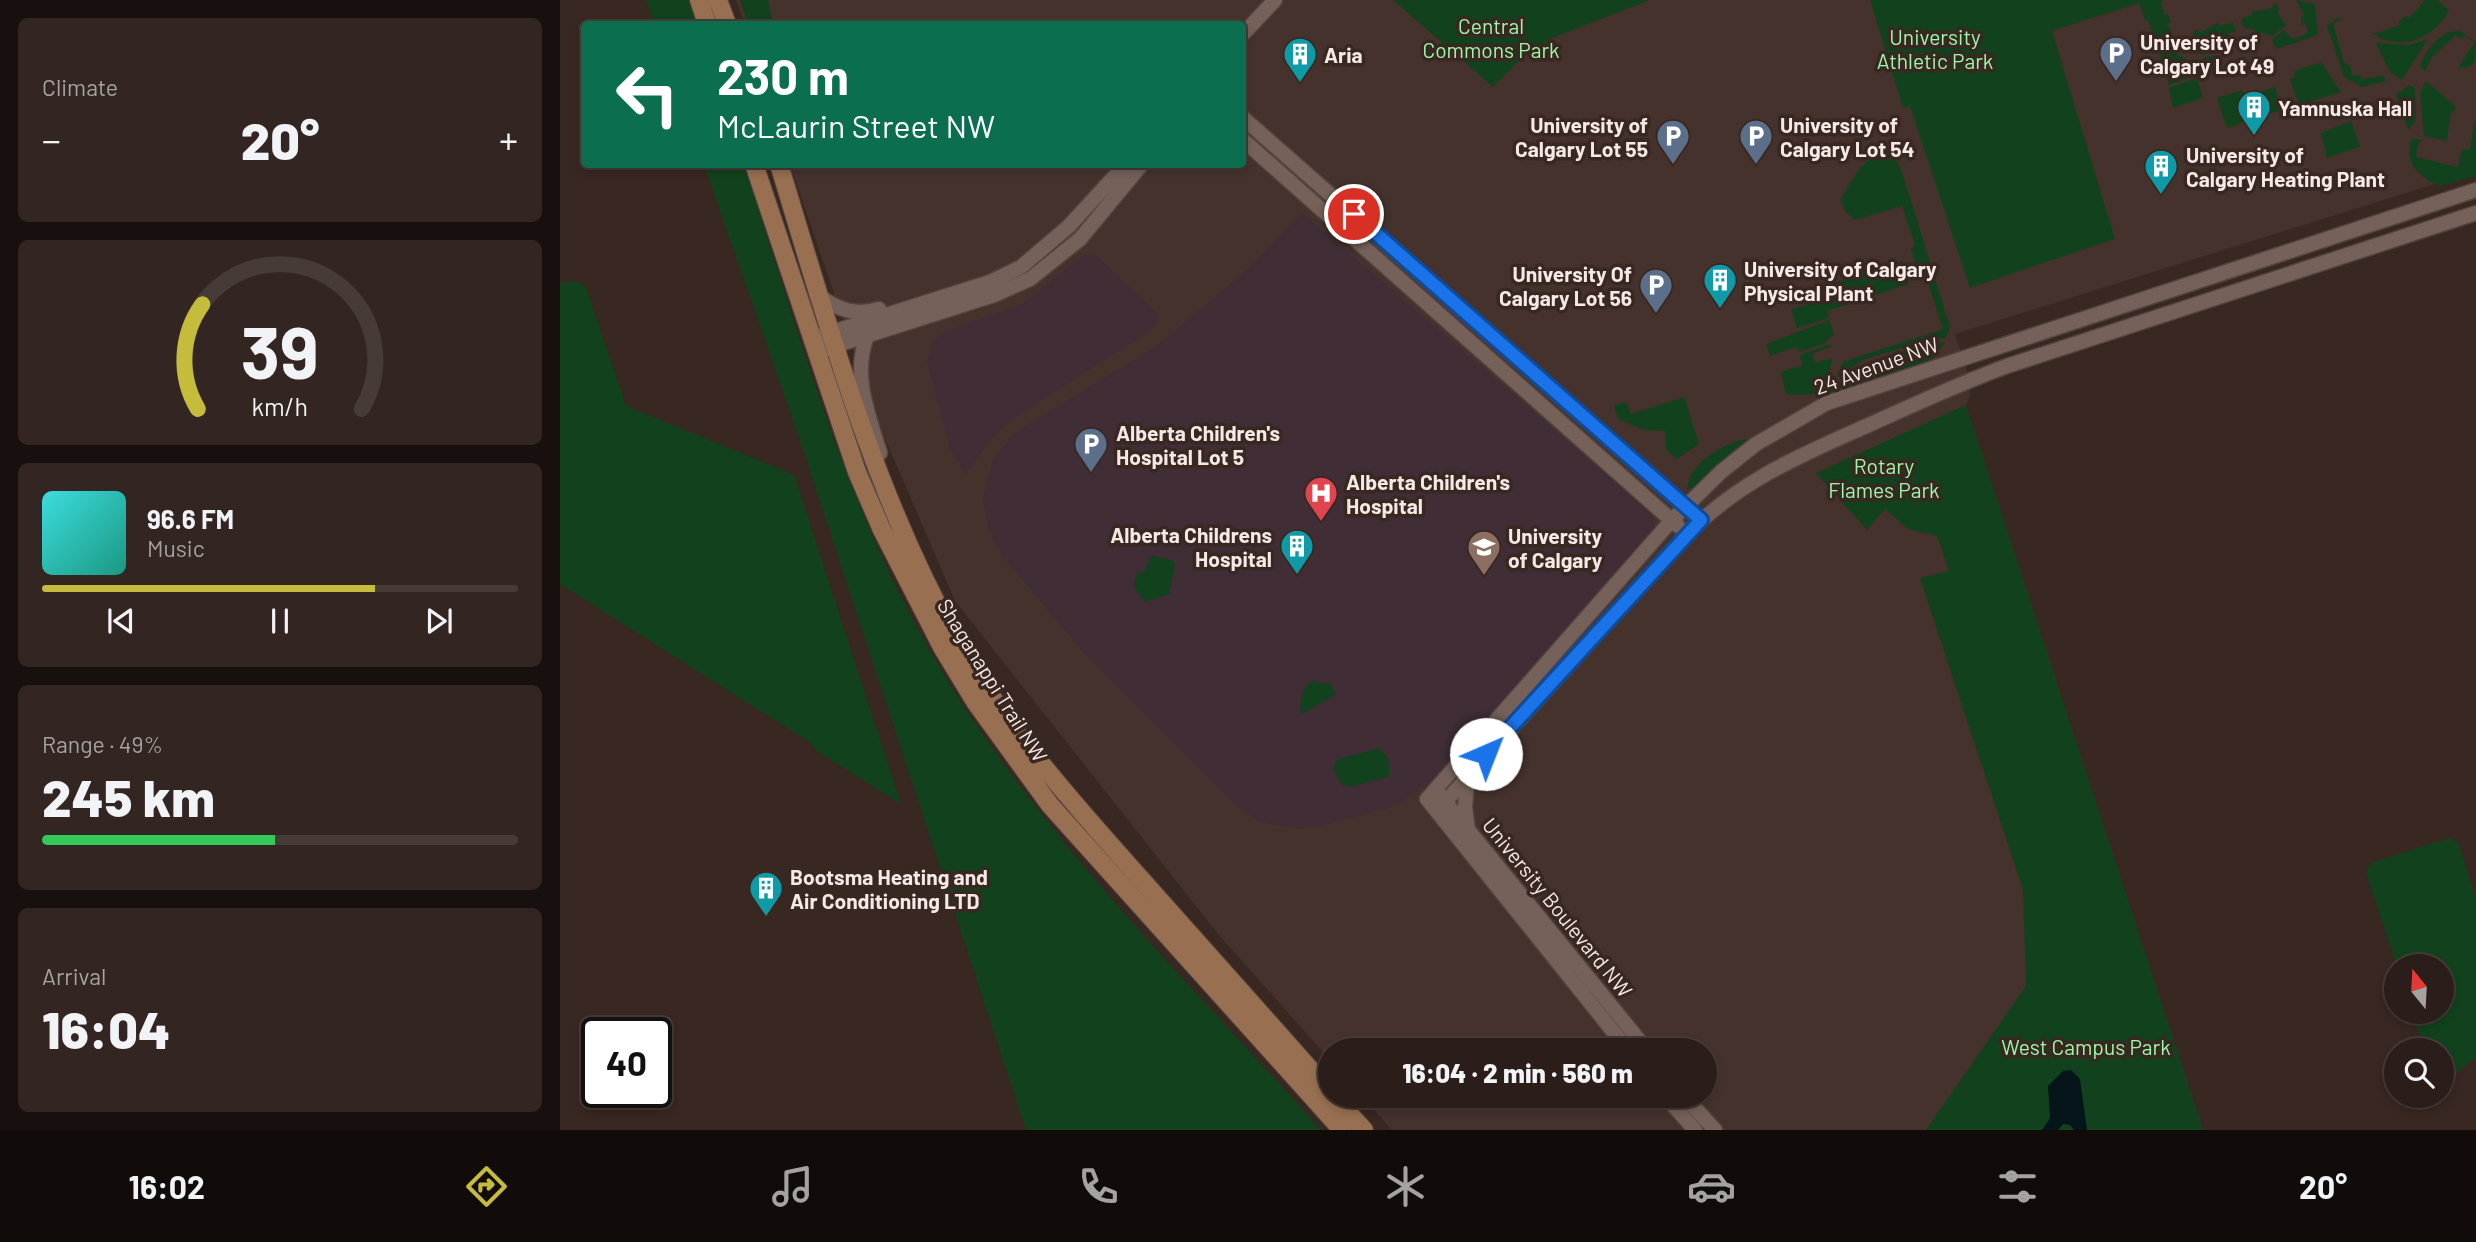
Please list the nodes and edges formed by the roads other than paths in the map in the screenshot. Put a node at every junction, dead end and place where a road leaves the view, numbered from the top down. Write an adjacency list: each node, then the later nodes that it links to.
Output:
1 (699, 0): 4 (main road)
2 (718, 0): 5 (main road)
3 (1275, 0): 6 (street)
4 (706, 21)
5 (726, 21)
6 (1246, 33)
7 (1246, 121): 22 (street)
8 (1246, 143): 23 (street)
9 (755, 168): 21 (main road, Shaganappi Trail NW)
10 (780, 168): 18 (main road, Shaganappi Trail NW)
11 (1122, 168): 17 (street)
12 (1139, 168): 19 (street)
13 (2476, 190): 14 (street, 24 Avenue NW)
14 (2414, 211): 16 (street); 22 (street, 24 Avenue NW)
15 (2476, 213): 16 (street)
16 (2421, 231): 24 (street)
17 (951, 295): 18 (street); 20 (street)
18 (819, 296): 20 (main road, Shaganappi Trail NW)
19 (867, 335): 20 (street); 25 (street)
20 (833, 339): 21 (street); 25 (main road, Shaganappi Trail NW)
21 (815, 345): 36 (main road, Shaganappi Trail NW)
22 (1686, 508): 23 (street, 24 Avenue NW); 24 (street)
23 (1672, 520): 26 (street); 28 (street, 24 Avenue NW)
24 (1701, 520): 26 (street)
25 (898, 521): 32 (main road, Shaganappi Trail NW)
26 (1687, 534): 27 (street)
27 (1468, 773): 28 (street); 29 (street)
28 (1436, 800): 29 (street, University Boulevard NW); 30 (street, University Boulevard NW)
29 (1468, 831): 31 (street, University Boulevard NW)
30 (1619, 1038)
31 (1638, 1038)
32 (1318, 1078)
33 (1344, 1108): 37 (main road, Shaganappi Trail NW)
34 (1676, 1108): 38 (street)
35 (1695, 1108): 39 (street)
36 (1342, 1130)
37 (1364, 1130)
38 (1695, 1130)
39 (1715, 1130)

